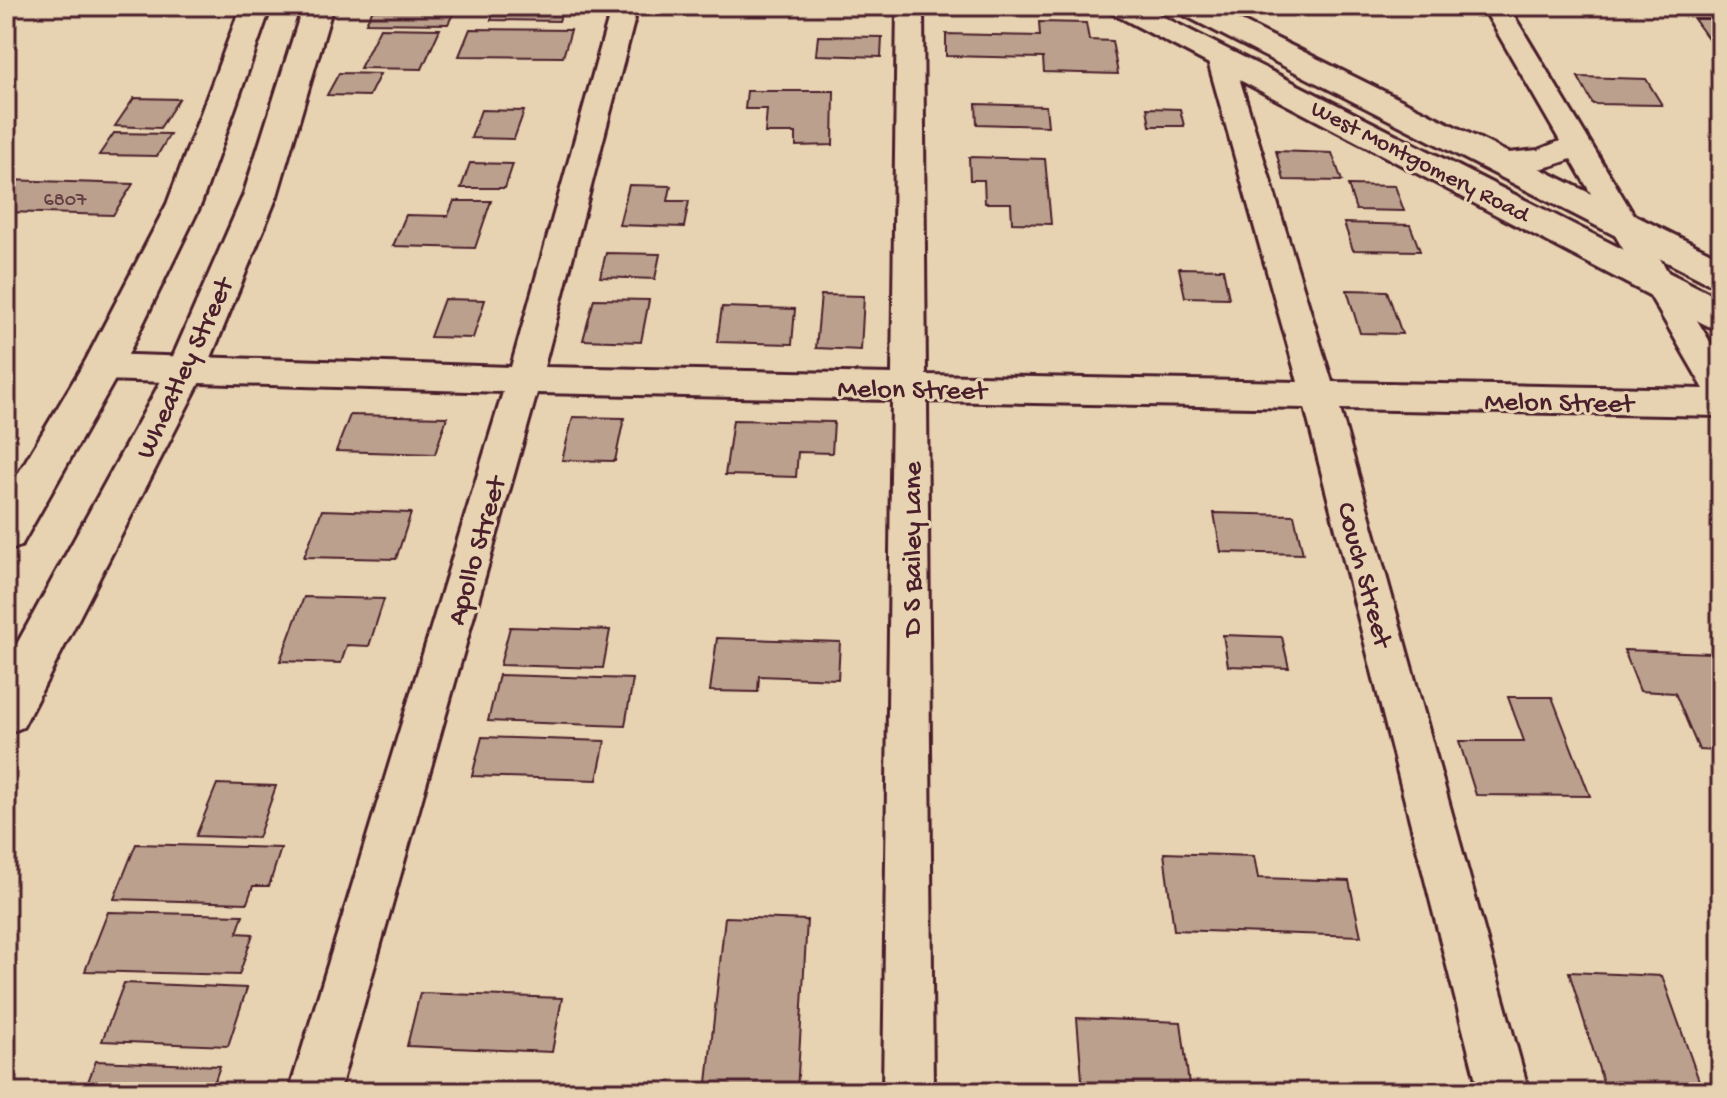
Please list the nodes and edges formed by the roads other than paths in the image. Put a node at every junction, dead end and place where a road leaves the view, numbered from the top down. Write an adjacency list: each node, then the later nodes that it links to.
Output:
1 (256, 6): 10 (main road, Wheatley Street)
2 (318, 6): 10 (main road, Wheatley Street)
3 (625, 6): 19 (street, Apollo Street)
4 (910, 6): 20 (street, D S Bailey Lane)
5 (1120, 6): 9 (main road, West Montgomery Road)
6 (1188, 6): 8 (main road, West Montgomery Road)
7 (1495, 6): 11 (street)
8 (1254, 40): 9 (main road); 12 (main road, West Montgomery Road)
9 (1220, 58): 15 (main road, West Montgomery Road); 22 (street, Couch Street)
10 (260, 85): 17 (main road, Wheatley Street); 18 (main road, Wheatley Street)
11 (1575, 145): 12 (street); 13 (street)
12 (1499, 162): 13 (main road, West Montgomery Road)
13 (1621, 224): 14 (main road, West Montgomery Road); 15 (street)
14 (1721, 274)
15 (1656, 281): 16 (main road, West Montgomery Road); 21 (street)
16 (1721, 316)
17 (102, 367): 18 (street, Melon Street); 24 (main road, Wheatley Street)
18 (186, 370): 19 (street, Melon Street); 25 (main road, Wheatley Street)
19 (524, 380): 20 (street, Melon Street); 26 (street, Apollo Street)
20 (911, 387): 22 (street, Melon Street); 27 (street, D S Bailey Lane)
21 (1721, 389)
22 (1319, 395): 23 (street, Melon Street); 28 (street, Couch Street)
23 (1721, 403)
24 (6, 533)
25 (6, 711)
26 (314, 1092)
27 (908, 1092)
28 (1504, 1092)

